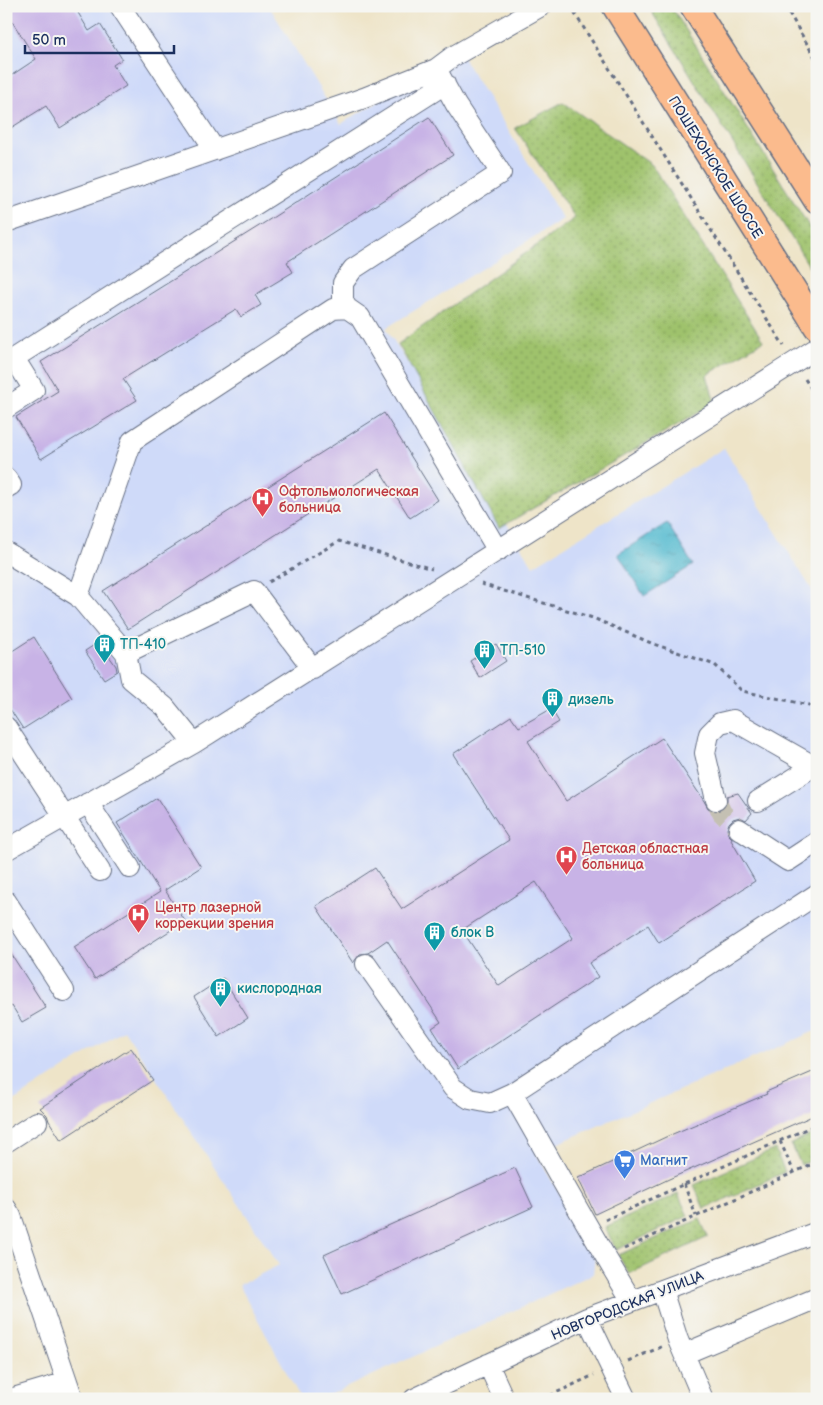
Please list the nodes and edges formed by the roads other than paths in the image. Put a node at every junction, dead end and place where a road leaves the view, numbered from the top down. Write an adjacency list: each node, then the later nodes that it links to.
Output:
1 (120, 6): 6 (street)
2 (541, 6): 5 (street)
3 (615, 6): 10 (main road, ПОШЕХОНСКОЕ ШОССЕ)
4 (693, 6): 7 (main road)
5 (440, 76): 6 (street); 9 (street); 12 (street)
6 (215, 150): 8 (street)
7 (817, 201)
8 (6, 222)
9 (346, 308): 15 (street); 17 (street)
10 (817, 327)
11 (817, 348): 15 (street)
12 (6, 408)
13 (6, 478): 14 (street)
14 (6, 488)
15 (498, 551): 19 (street)
16 (6, 552): 17 (street)
17 (78, 596): 18 (street)
18 (126, 653): 19 (street); 21 (street)
19 (313, 669): 21 (street)
20 (6, 727): 26 (street)
21 (194, 743): 25 (street)
22 (815, 767): 23 (street); 24 (street)
23 (716, 800)
24 (758, 801)
25 (88, 803): 26 (street); 30 (street)
26 (65, 816): 29 (street); 31 (street)
27 (739, 829): 28 (street)
28 (817, 842)
29 (6, 850)
30 (130, 868)
31 (100, 871)
32 (817, 894): 36 (street)
33 (6, 901): 35 (street)
34 (366, 964): 36 (street)
35 (64, 991)
36 (512, 1093): 43 (street)
37 (37, 1122): 38 (street)
38 (6, 1142)
39 (6, 1208): 47 (street)
40 (817, 1232): 41 (street, НОВГОРОДСКАЯ УЛИЦА)
41 (662, 1290): 43 (street, НОВГОРОДСКАЯ УЛИЦА); 45 (street)
42 (817, 1298): 45 (street)
43 (632, 1301): 44 (street, НОВГОРОДСКАЯ УЛИЦА)
44 (587, 1318): 46 (street, НОВГОРОДСКАЯ УЛИЦА); 51 (street)
45 (684, 1354): 52 (street)
46 (488, 1364): 49 (street, НОВГОРОДСКАЯ УЛИЦА); 50 (street)
47 (70, 1390): 48 (street)
48 (10, 1399)
49 (414, 1399)
50 (504, 1399)
51 (626, 1399)
52 (703, 1399)

